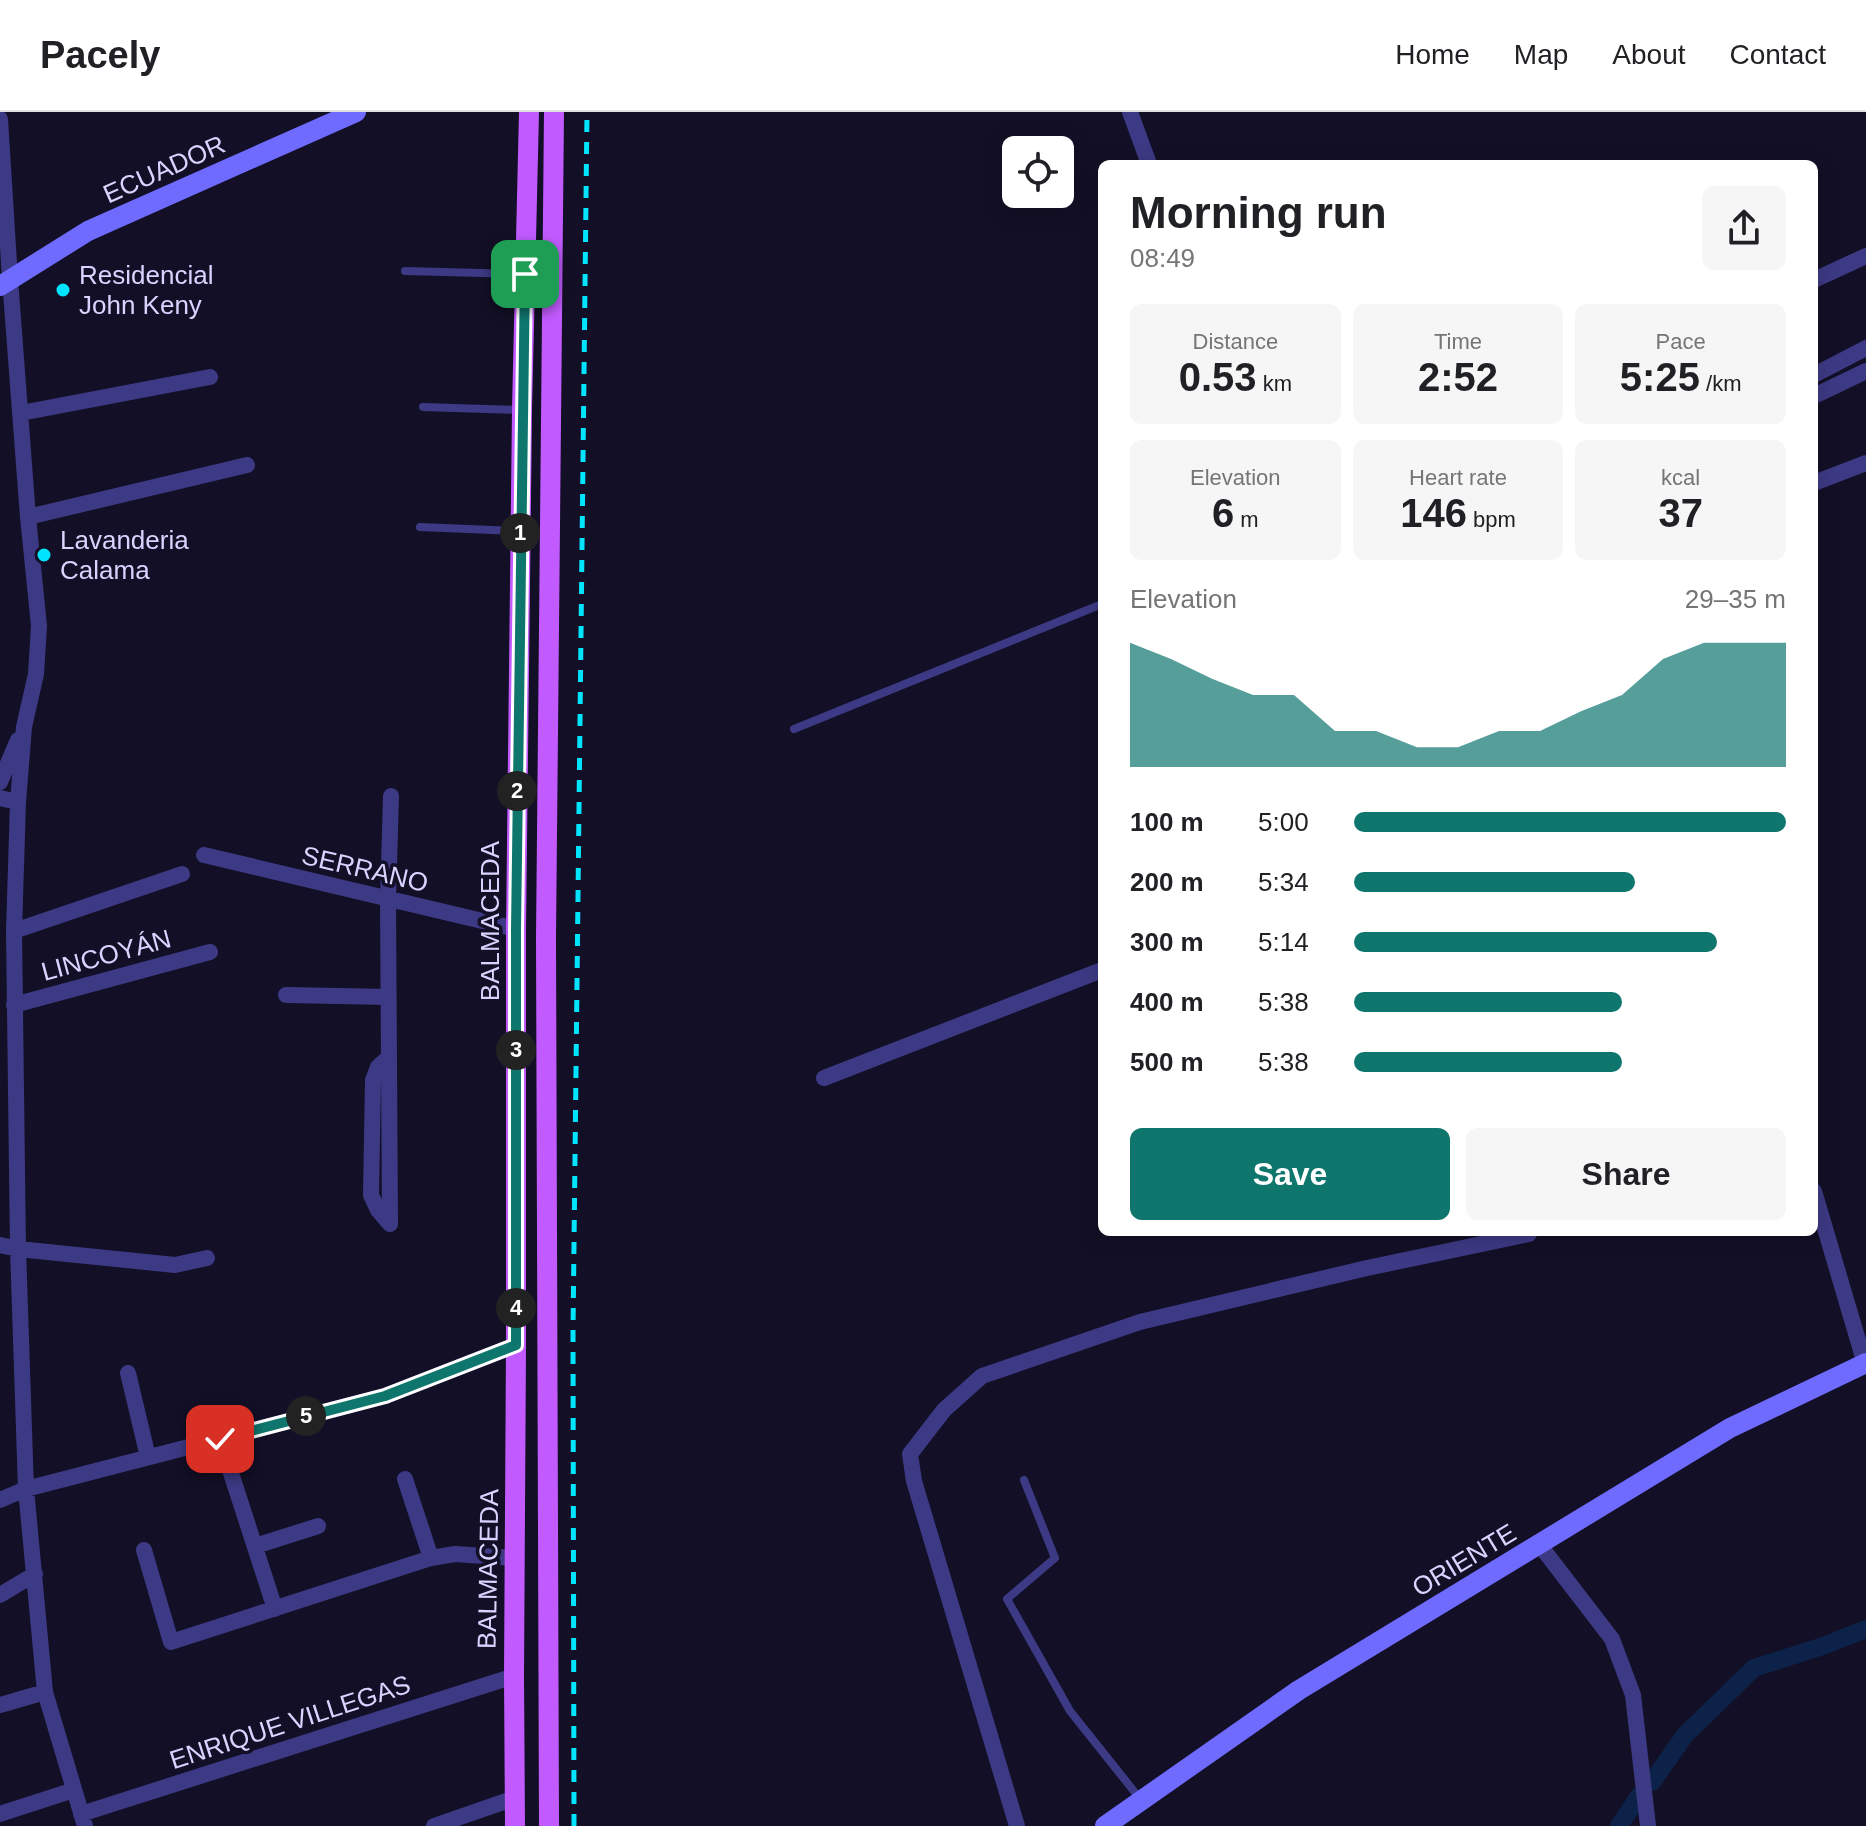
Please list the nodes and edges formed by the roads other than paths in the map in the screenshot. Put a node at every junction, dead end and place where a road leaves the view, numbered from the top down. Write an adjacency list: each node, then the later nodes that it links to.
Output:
1 (356, 112): 11 (street, ECUADOR)
2 (529, 112): 9 (main road, BALMACEDA)
3 (554, 112): 78 (main road)
4 (1130, 112): 6 (street)
5 (0, 119): 11 (street)
6 (1148, 160)
7 (1866, 256): 10 (street)
8 (405, 271): 9 (lane)
9 (525, 274): 18 (main road, BALMACEDA)
10 (1818, 278)
11 (5, 283): 19 (street)
12 (1866, 348): 14 (street)
13 (1866, 371): 16 (street)
14 (1818, 373)
15 (210, 377): 19 (street)
16 (1818, 394)
17 (423, 407): 18 (lane)
18 (522, 410): 25 (main road, BALMACEDA)
19 (21, 413): 23 (street)
20 (1866, 463): 22 (street)
21 (247, 465): 23 (street)
22 (1818, 481)
23 (28, 517): 27 (street)
24 (420, 527): 25 (lane)
25 (520, 531): 36 (main road, BALMACEDA)
26 (1098, 606): 28 (lane)
27 (24, 727): 29 (street); 32 (street)
28 (794, 729)
29 (0, 782)
30 (391, 796): 35 (street)
31 (0, 798): 32 (street)
32 (18, 802): 37 (street)
33 (204, 855): 35 (street, SERRANO)
34 (182, 874): 37 (street)
35 (388, 900): 36 (street, SERRANO); 41 (street)
36 (516, 929): 50 (main road, BALMACEDA)
37 (14, 931): 42 (street)
38 (210, 952): 42 (street, LINCOYÁN)
39 (1098, 972): 44 (street)
40 (286, 995): 41 (street)
41 (388, 997): 43 (street)
42 (14, 1005): 48 (street)
43 (388, 1058): 43 (street)
44 (824, 1078)
45 (1818, 1204): 51 (street)
46 (1519, 1236): 79 (street)
47 (0, 1245): 48 (street)
48 (18, 1249): 49 (street); 57 (street)
49 (207, 1258)
50 (516, 1345): 53 (street); 64 (main road, BALMACEDA)
51 (1866, 1363): 60 (street, ORIENTE)
52 (128, 1373): 54 (street)
53 (220, 1439): 54 (street); 61 (street)
54 (148, 1457): 57 (street)
55 (405, 1479): 63 (street)
56 (1024, 1480): 73 (lane)
57 (26, 1489): 58 (street); 65 (street)
58 (0, 1500)
59 (318, 1526): 61 (street)
60 (1539, 1544): 73 (street, ORIENTE); 81 (street)
61 (255, 1546): 67 (street)
62 (144, 1550): 67 (street)
63 (431, 1558): 64 (street); 67 (street)
64 (515, 1558): 68 (main road, BALMACEDA)
65 (35, 1574): 66 (street); 69 (street)
66 (0, 1595)
67 (275, 1609)
68 (514, 1676): 72 (main road, BALMACEDA); 75 (street, ENRIQUE VILLEGAS)
69 (45, 1692): 70 (street); 71 (street)
70 (0, 1705)
71 (74, 1790): 74 (street); 75 (street)
72 (515, 1798): 76 (street); 77 (main road, BALMACEDA)
73 (1141, 1800): 80 (street, ORIENTE)
74 (0, 1814)
75 (83, 1820)
76 (434, 1826)
77 (515, 1826)
78 (549, 1826)
79 (1017, 1826)
80 (1105, 1826)
81 (1648, 1826)

